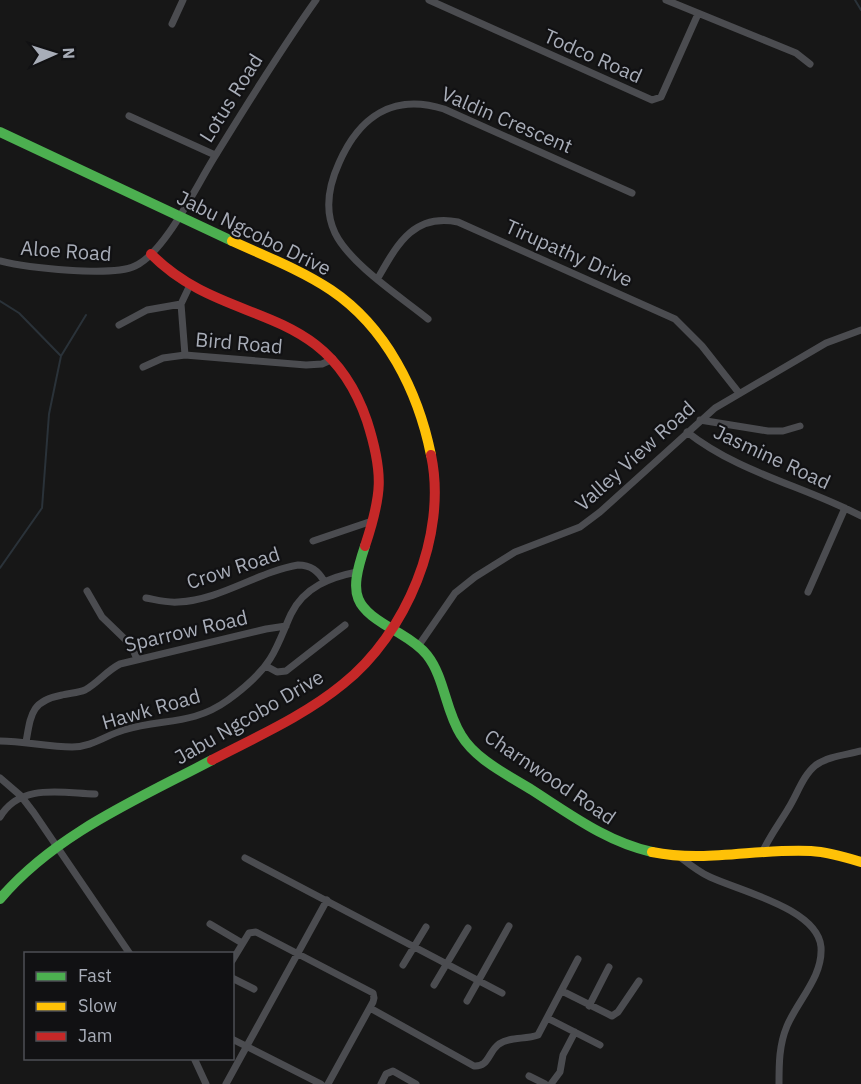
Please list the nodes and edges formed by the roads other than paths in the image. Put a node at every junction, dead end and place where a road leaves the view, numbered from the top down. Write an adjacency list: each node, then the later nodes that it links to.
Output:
1 (183, 0): 6 (street)
2 (316, 0): 10 (street, Lotus Road)
3 (429, 0): 5 (street, Todco Road)
4 (666, 0): 5 (street)
5 (698, 14): 7 (street)
6 (172, 24)
7 (810, 64)
8 (129, 116): 10 (street)
9 (0, 132): 12 (main road, Jabu Ngcobo Drive)
10 (215, 155): 12 (street, Lotus Road)
11 (632, 193): 15 (street, Valdin Crescent)
12 (179, 217): 13 (street, Aloe Road); 39 (main road, Jabu Ngcobo Drive)
13 (151, 254): 14 (street, Aloe Road); 16 (main road)
14 (0, 261)
15 (378, 279): 18 (street, Valdin Crescent); 24 (street, Tirupathy Drive)
16 (190, 285): 17 (street); 22 (main road)
17 (181, 304): 19 (street); 21 (street)
18 (428, 319)
19 (119, 325)
20 (861, 330): 24 (street, Valley View Road)
21 (185, 355): 22 (street, Bird Road); 23 (street, Bird Road)
22 (333, 359): 30 (main road)
23 (143, 367)
24 (739, 393): 25 (street, Valley View Road)
25 (700, 420): 26 (street); 27 (street, Valley View Road)
26 (800, 426)
27 (687, 432): 28 (street, Jasmine Road); 40 (street, Valley View Road)
28 (845, 508): 29 (street, Jasmine Road); 35 (street, Jasmine Road)
29 (861, 516)
30 (372, 521): 31 (street); 32 (main road)
31 (313, 541)
32 (357, 572): 33 (street, Hawk Road); 39 (main road, Charnwood Road)
33 (324, 581): 36 (street, Crow Road); 38 (street, Hawk Road)
34 (87, 591): 41 (street)
35 (808, 592)
36 (146, 598)
37 (345, 625): 42 (street)
38 (286, 626): 41 (street, Sparrow Road); 42 (street, Hawk Road)
39 (391, 628): 40 (main road, Charnwood Road); 50 (main road, Jabu Ngcobo Drive)
40 (419, 645): 52 (main road, Charnwood Road)
41 (136, 659): 44 (street, Sparrow Road)
42 (266, 666): 44 (street, Hawk Road)
43 (0, 741): 44 (street, Hawk Road)
44 (26, 742)
45 (861, 751): 51 (street)
46 (0, 778): 48 (street)
47 (94, 794): 48 (street)
48 (21, 796): 49 (street); 50 (street)
49 (0, 817)
50 (57, 845): 55 (main road, Jabu Ngcobo Drive); 63 (street)
51 (762, 854): 52 (main road, Charnwood Road); 54 (main road, Charnwood Road)
52 (678, 855): 95 (street)
53 (245, 858): 56 (street)
54 (861, 862)
55 (0, 898)
56 (327, 900): 62 (street); 64 (street)
57 (210, 924): 61 (street)
58 (509, 926): 71 (street)
59 (426, 927): 62 (street)
60 (468, 928): 67 (street)
61 (242, 943): 64 (street); 65 (street)
62 (415, 946): 67 (street); 68 (street)
63 (129, 952)
64 (297, 953): 79 (street); 84 (street)
65 (234, 957)
66 (578, 959): 75 (street)
67 (447, 963): 71 (street); 73 (street)
68 (403, 965)
69 (609, 967): 78 (street)
70 (234, 979): 74 (street)
71 (479, 981): 76 (street); 77 (street)
72 (639, 981): 78 (street)
73 (434, 985)
74 (254, 989)
75 (562, 991): 78 (street); 80 (street)
76 (502, 993)
77 (467, 1001)
78 (589, 1005)
79 (370, 1008): 80 (street); 90 (street)
80 (547, 1018): 81 (street)
81 (574, 1032): 83 (street); 94 (street)
82 (234, 1040): 84 (street)
83 (600, 1045)
84 (246, 1046): 88 (street); 89 (street)
85 (194, 1060): 87 (street)
86 (529, 1076): 93 (street)
87 (206, 1084)
88 (226, 1084)
89 (321, 1084)
90 (328, 1084)
91 (381, 1084): 92 (street)
92 (416, 1084)
93 (545, 1084)
94 (551, 1084)
95 (779, 1084)

